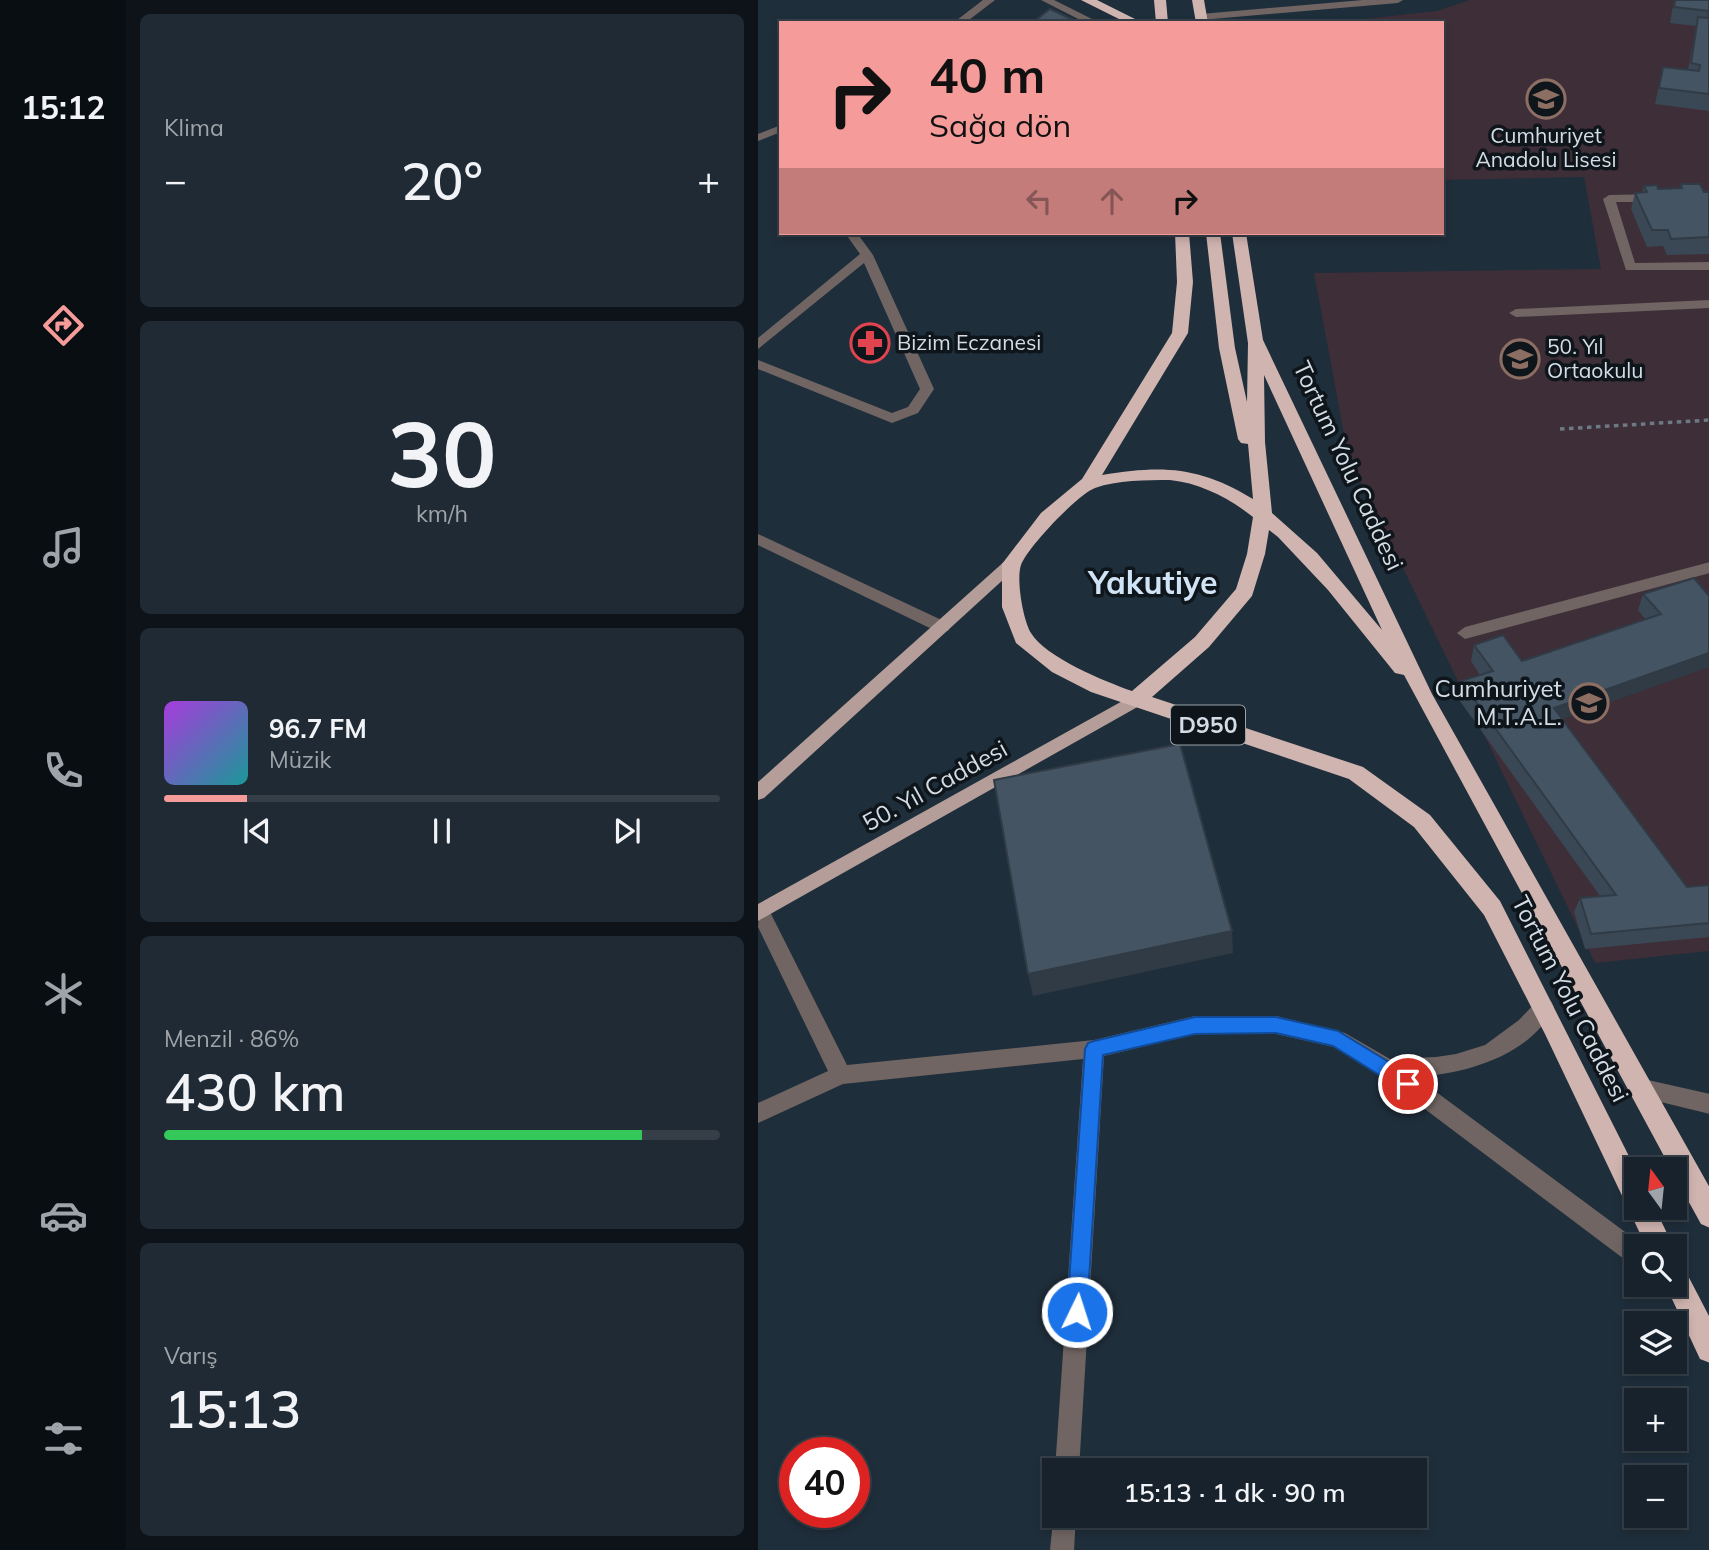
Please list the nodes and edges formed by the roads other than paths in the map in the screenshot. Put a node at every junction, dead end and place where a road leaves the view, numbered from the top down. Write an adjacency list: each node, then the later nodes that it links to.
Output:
1 (990, 0): 10 (street)
2 (1046, 0): 11 (street)
3 (1087, 0): 8 (highway)
4 (1160, 0): 12 (highway)
5 (1198, 0): 9 (highway)
6 (1398, 0): 7 (street)
7 (1297, 9): 9 (street); 13 (street)
8 (1130, 19)
9 (1201, 20)
10 (961, 21)
11 (1091, 21)
12 (1162, 21)
13 (1267, 21)
14 (779, 132): 15 (street)
15 (758, 138)
16 (1672, 198): 22 (street)
17 (852, 235): 21 (street)
18 (1182, 235): 28 (highway)
19 (1213, 235): 29 (highway)
20 (1239, 235): 25 (highway, Tortum Yolu Caddesi)
21 (866, 255): 26 (street); 27 (street)
22 (1709, 266)
23 (1709, 304): 24 (street)
24 (1516, 313)
25 (1255, 340): 29 (highway, Tortum Yolu Caddesi); 35 (highway, Tortum Yolu Caddesi)
26 (758, 345)
27 (758, 364)
28 (1088, 483): 29 (highway, Tortum Yolu Caddesi); 31 (highway)
29 (1263, 513): 35 (highway, Tortum Yolu Caddesi); 36 (highway, Tortum Yolu Caddesi)
30 (758, 539): 33 (street)
31 (1011, 564): 33 (main road); 36 (highway, Tortum Yolu Caddesi / D950)
32 (1709, 567): 34 (street)
33 (942, 627): 37 (main road)
34 (1465, 634)
35 (1423, 695): 43 (highway, Tortum Yolu Caddesi)
36 (1135, 700): 38 (main road, 50. Yıl Caddesi); 39 (highway, Tortum Yolu Caddesi / D950)
37 (758, 793)
38 (759, 913): 42 (street)
39 (1544, 1007): 41 (street); 46 (highway, Tortum Yolu Caddesi / D950)
40 (1094, 1049): 41 (street); 42 (street); 51 (street)
41 (1388, 1069): 48 (street)
42 (841, 1075): 45 (street)
43 (1639, 1088): 44 (street); 47 (highway, Tortum Yolu Caddesi)
44 (1709, 1104)
45 (758, 1113)
46 (1624, 1172)
47 (1709, 1215)
48 (1624, 1245)
49 (1684, 1297): 50 (highway)
50 (1709, 1349)
51 (1068, 1458)
52 (1063, 1528): 53 (street)
53 (1061, 1550)

